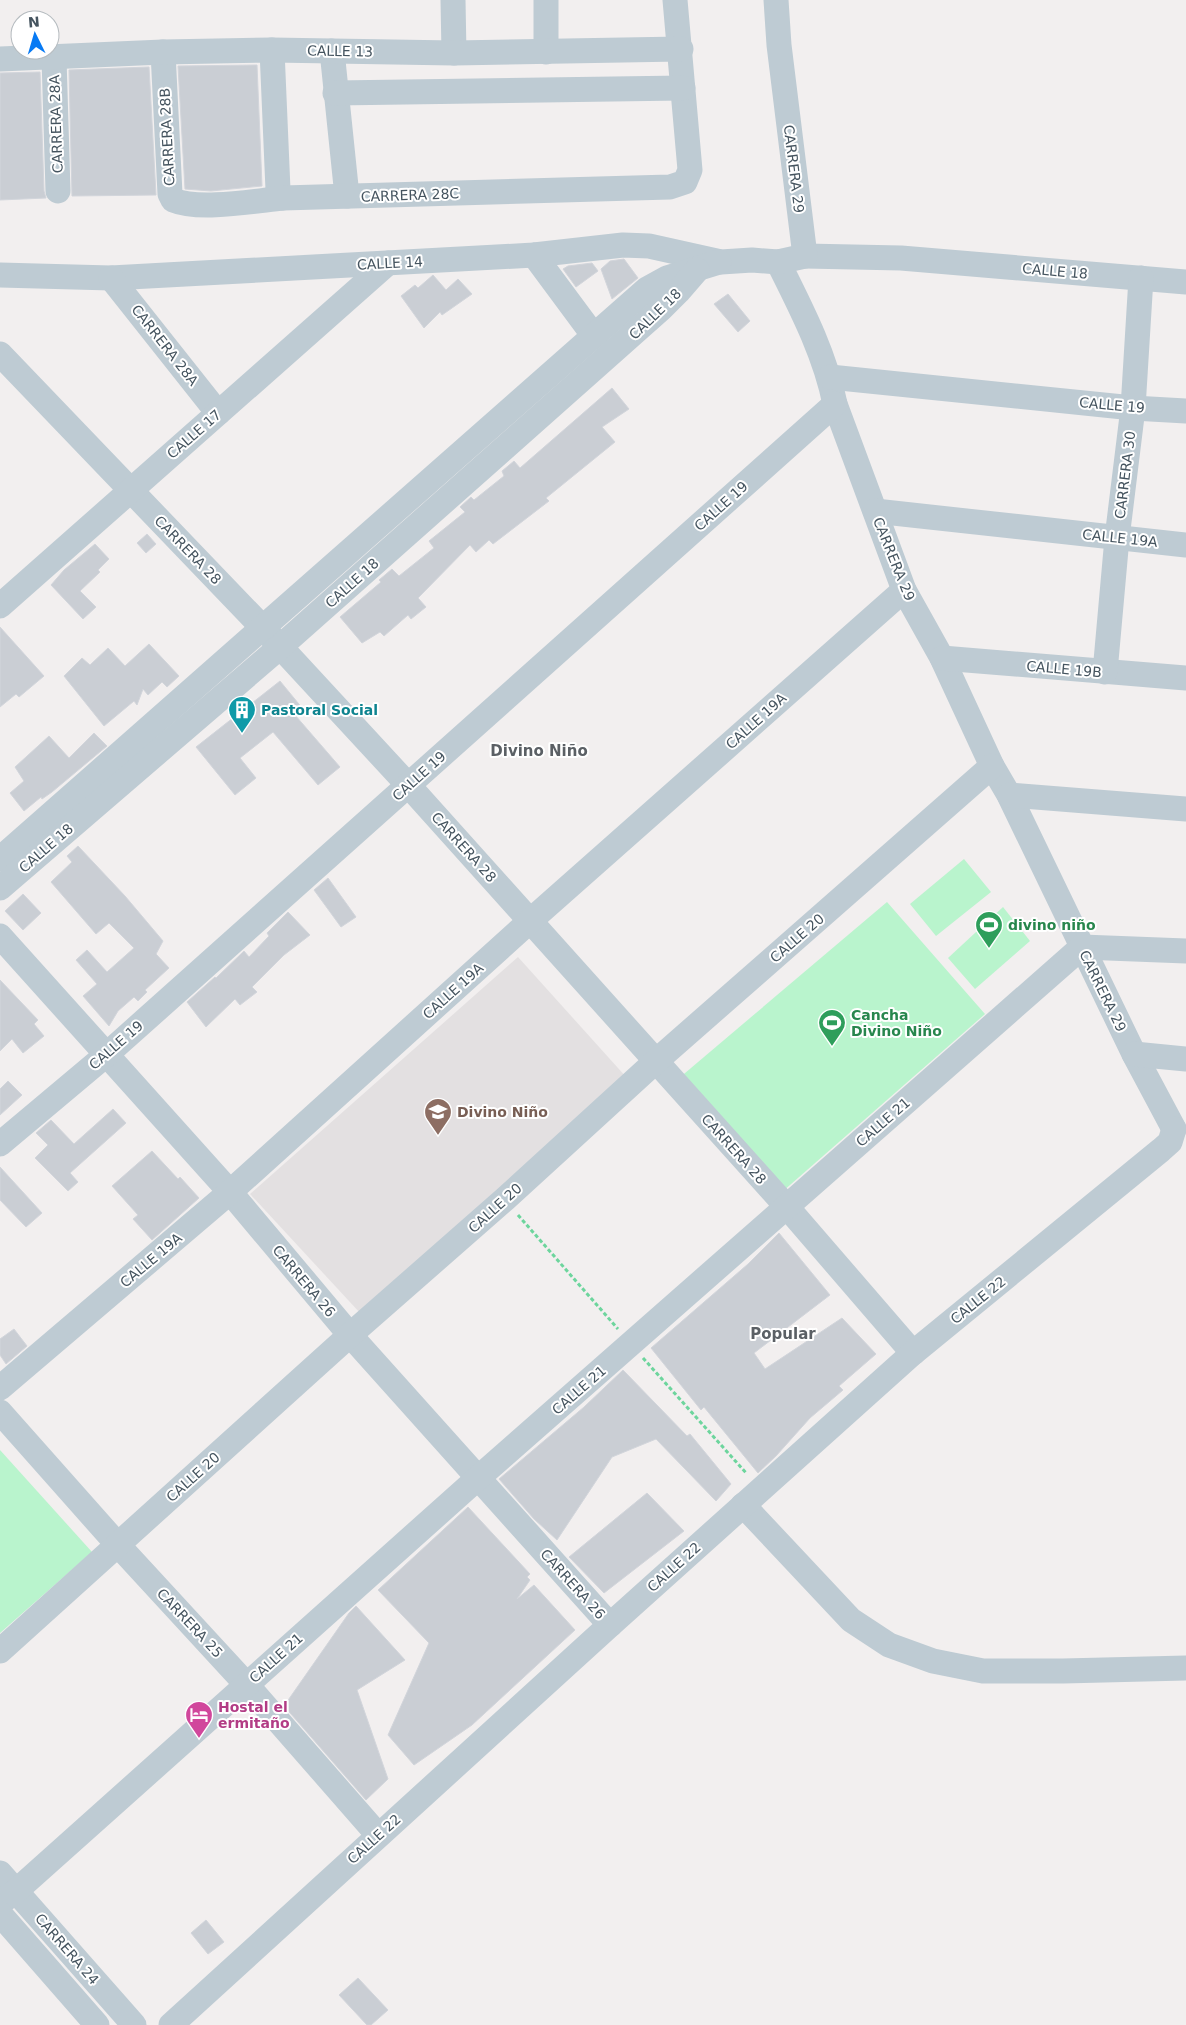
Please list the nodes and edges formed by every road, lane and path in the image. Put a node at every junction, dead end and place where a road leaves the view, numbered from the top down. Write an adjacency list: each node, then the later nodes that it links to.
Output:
1 (453, 0): 10 (street)
2 (546, 0): 9 (street)
3 (675, 0): 5 (street)
4 (776, 0): 19 (street, CARRERA 29)
5 (681, 49): 9 (street, CALLE 13); 13 (street)
6 (272, 50): 7 (street, CALLE 13); 8 (street, CALLE 13); 17 (street)
7 (332, 51): 10 (street, CALLE 13); 14 (street)
8 (163, 52): 11 (street, CALLE 13); 17 (street, CARRERA 28B)
9 (546, 52): 10 (street, CALLE 13)
10 (454, 54)
11 (60, 58)
12 (54, 60): 15 (street, CARRERA 28A)
13 (684, 88): 14 (street); 16 (street, CARRERA 28C)
14 (335, 93): 16 (street)
15 (58, 191)
16 (348, 196): 17 (street, CARRERA 28C)
17 (283, 198)
18 (534, 255): 20 (street, CALLE 14); 22 (street, CALLE 14); 28 (street)
19 (805, 256): 21 (street); 26 (street, CALLE 18)
20 (721, 262): 21 (street, CALLE 14); 23 (street, CALLE 18)
21 (778, 262): 30 (street, CARRERA 29)
22 (388, 263): 25 (street, CALLE 14); 34 (street, CALLE 17)
23 (697, 270): 28 (street, CALLE 18); 42 (street, CALLE 18)
24 (0, 275): 25 (street, CALLE 14)
25 (111, 278): 34 (street, CARRERA 28A)
26 (1141, 278): 27 (street, CALLE 18); 32 (street, CARRERA 30)
27 (1186, 282)
28 (594, 336): 41 (street, CALLE 18)
29 (0, 354): 35 (street, CARRERA 28)
30 (830, 377): 31 (street, CARRERA 29); 32 (street, CALLE 19)
31 (835, 404): 36 (street, CARRERA 29); 47 (street, CALLE 19)
32 (1133, 408): 33 (street, CALLE 19); 37 (street, CARRERA 30)
33 (1186, 411)
34 (218, 413): 35 (street, CALLE 17)
35 (131, 490): 40 (street, CALLE 17); 41 (street, CARRERA 28)
36 (875, 511): 37 (street, CALLE 19A); 39 (street, CARRERA 29)
37 (1117, 538): 38 (street, CALLE 19A); 44 (street, CARRERA 30)
38 (1186, 545)
39 (904, 590): 43 (street, CARRERA 29); 52 (street, CALLE 19A)
40 (0, 606)
41 (263, 628): 42 (street, CARRERA 28); 50 (street, CALLE 18)
42 (280, 647): 47 (street, CARRERA 28); 51 (street, CALLE 18)
43 (942, 658): 44 (street, CALLE 19B); 46 (street, CARRERA 29)
44 (1105, 672): 45 (street, CALLE 19B)
45 (1186, 678)
46 (992, 766): 48 (street, CARRERA 29); 59 (street, CALLE 20)
47 (409, 786): 52 (street, CARRERA 28); 57 (street, CALLE 19)
48 (1010, 795): 49 (street); 54 (street, CARRERA 29)
49 (1186, 809)
50 (0, 859)
51 (0, 888)
52 (530, 921): 59 (street, CARRERA 28); 62 (street, CALLE 19A)
53 (0, 936): 57 (street, CARRERA 26)
54 (1082, 947): 55 (street); 56 (street, CARRERA 29); 63 (street, CALLE 21)
55 (1186, 951)
56 (1134, 1054): 58 (street); 60 (street, CARRERA 29)
57 (106, 1055): 61 (street, CALLE 19); 62 (street, CARRERA 26)
58 (1186, 1059)
59 (655, 1062): 63 (street, CARRERA 28); 64 (street, CALLE 20)
60 (1180, 1129): 65 (street, CALLE 22)
61 (0, 1144)
62 (230, 1192): 64 (street, CARRERA 26); 66 (street, CALLE 19A)
63 (787, 1207): 65 (street, CARRERA 28); 68 (street, CALLE 21)
64 (350, 1335): 68 (street, CARRERA 26); 70 (street, CALLE 20)
65 (913, 1353): 69 (street, CALLE 22)
66 (0, 1388)
67 (0, 1412): 70 (street, CARRERA 25)
68 (478, 1478): 71 (street, CARRERA 26); 74 (street, CALLE 21)
69 (743, 1505): 71 (street, CALLE 22); 73 (street)
70 (118, 1545): 72 (street, CALLE 20); 74 (street, CARRERA 25)
71 (610, 1624): 75 (street, CALLE 22)
72 (0, 1651)
73 (1186, 1668)
74 (246, 1684): 75 (street, CARRERA 25); 76 (street, CALLE 21)
75 (378, 1835): 80 (street, CALLE 22)
76 (5, 1889): 79 (street, CARRERA 24)
77 (0, 1914): 78 (street, CARRERA 24)
78 (97, 2025)
79 (134, 2025)
80 (172, 2025)

